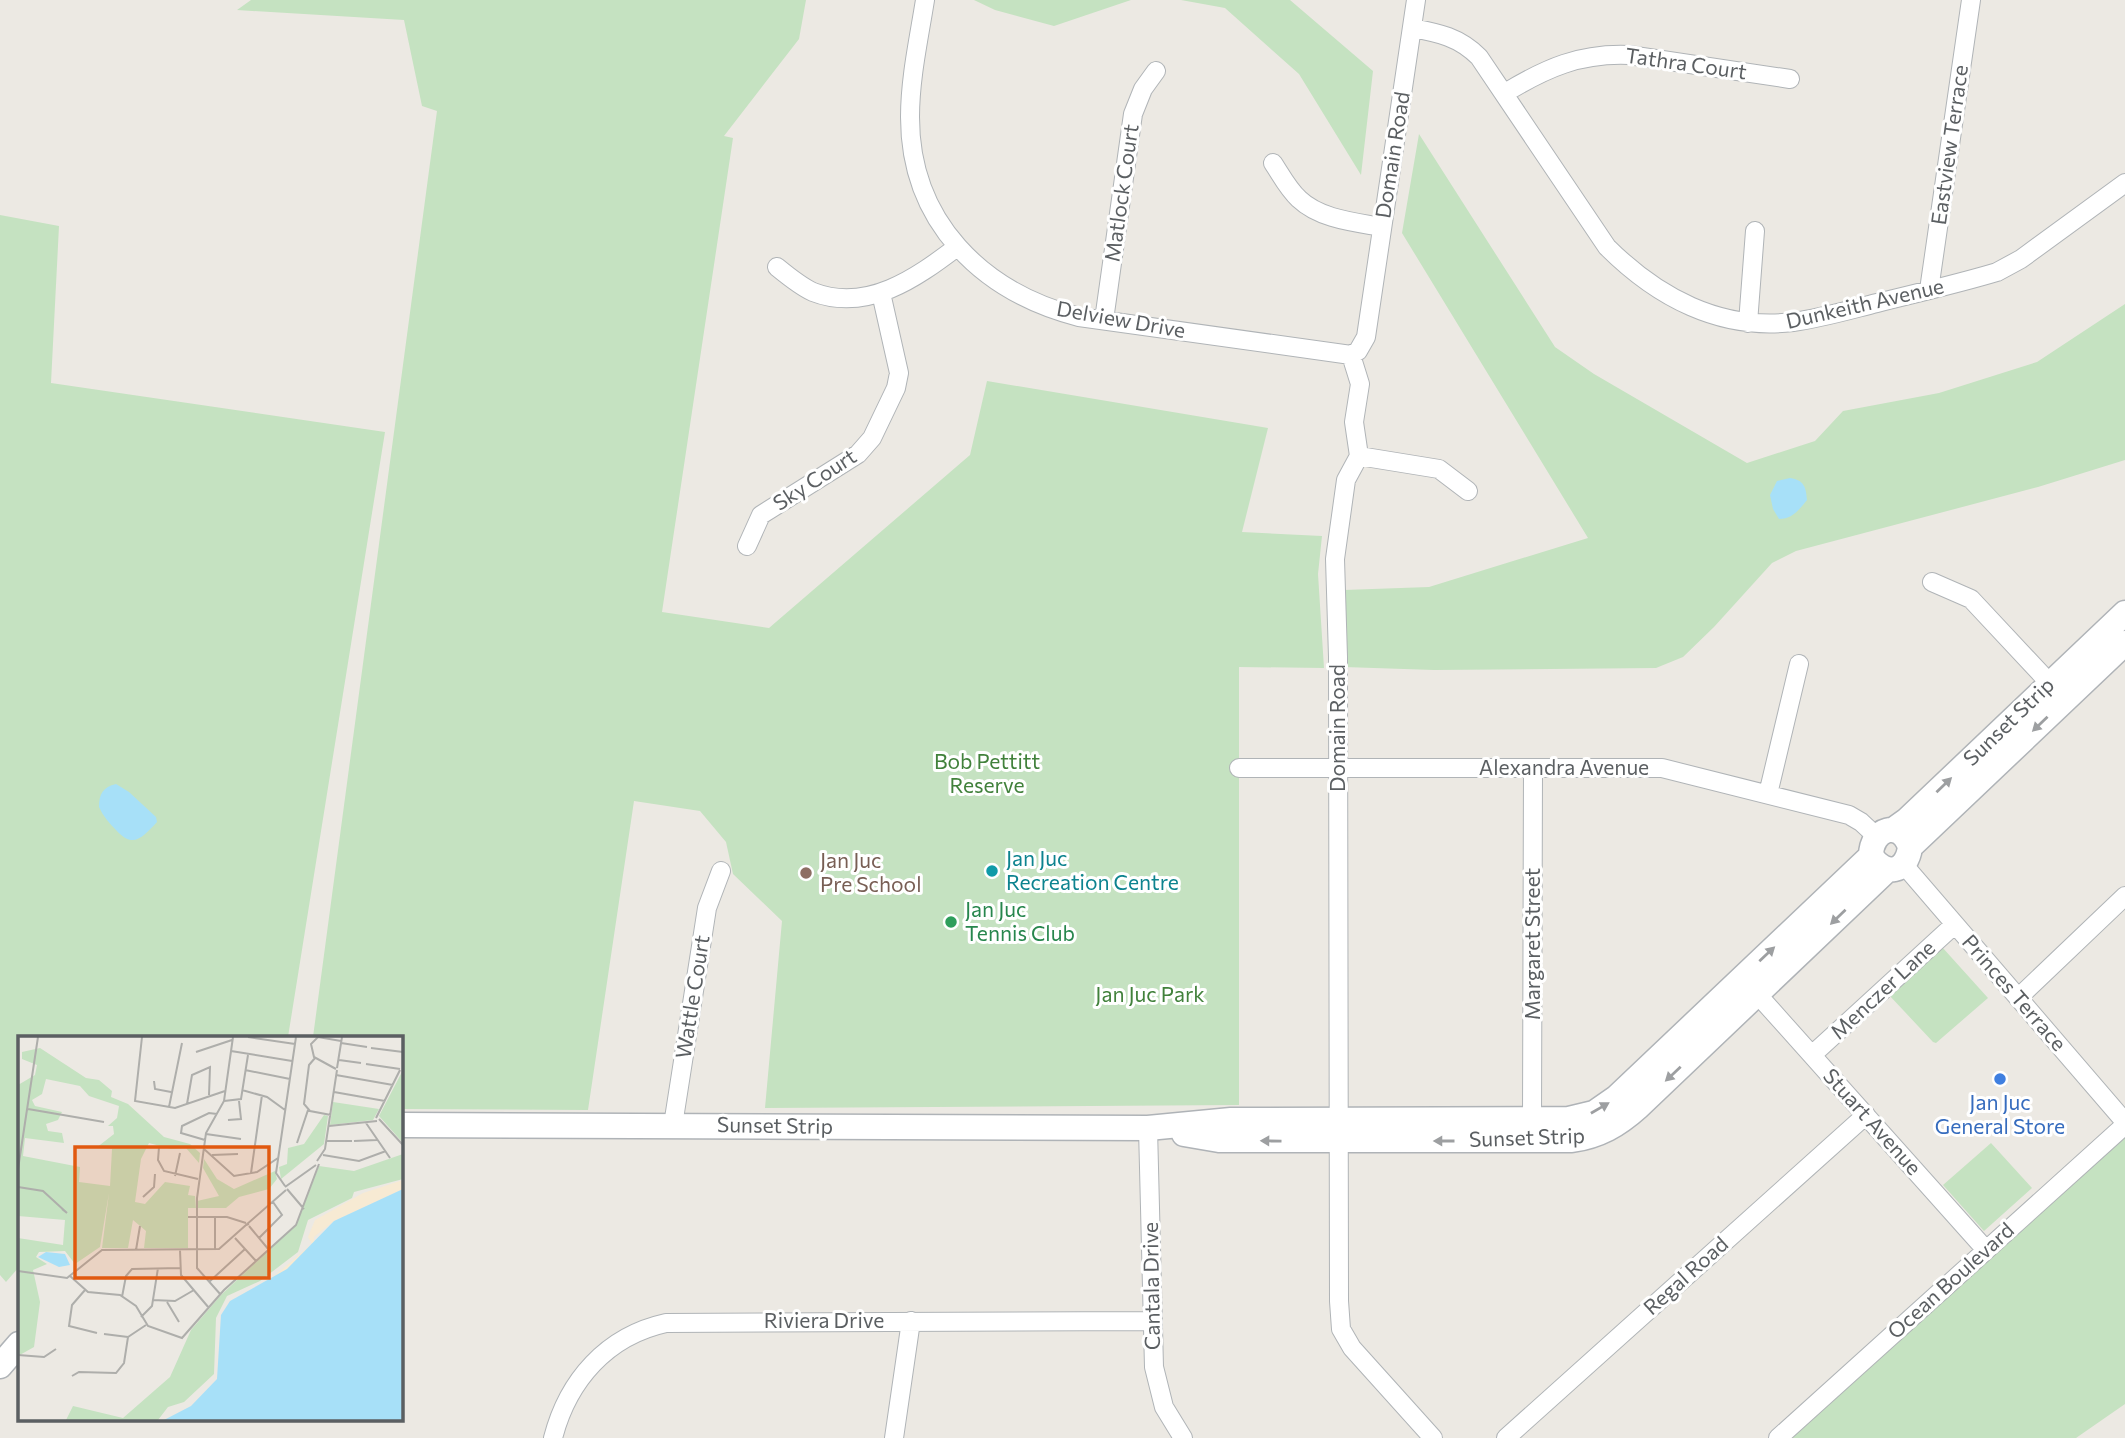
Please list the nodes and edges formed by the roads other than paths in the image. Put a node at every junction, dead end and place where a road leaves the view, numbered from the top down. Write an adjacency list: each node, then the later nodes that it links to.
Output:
1 (925, 0): 12 (street, Delview Drive)
2 (1416, 0): 4 (street, Domain Road)
3 (1971, 0): 14 (street, Eastview Terrace)
4 (1412, 28): 7 (street, Dunkeith Avenue); 10 (street, Domain Road)
5 (1156, 71): 16 (street, Matlock Court)
6 (1790, 79): 7 (street, Tathra Court)
7 (1505, 93): 17 (street, Dunkeith Avenue)
8 (1273, 163): 10 (street)
9 (2125, 183): 14 (street, Dunkeith Avenue)
10 (1382, 227): 18 (street, Domain Road)
11 (1755, 231): 17 (street)
12 (957, 247): 15 (street); 16 (street, Delview Drive)
13 (777, 267): 15 (street)
14 (1929, 290): 17 (street, Dunkeith Avenue)
15 (881, 293): 21 (street, Sky Court)
16 (1104, 320): 18 (street, Delview Drive)
17 (1748, 323)
18 (1351, 355): 19 (street)
19 (1359, 456): 20 (street); 28 (street, Domain Road)
20 (1468, 491)
21 (747, 546)
22 (1932, 582): 26 (street)
23 (2125, 613): 26 (street, Sunset Strip)
24 (2125, 643): 26 (street, Sunset Strip)
25 (1799, 664): 30 (street)
26 (2057, 692): 31 (street, Sunset Strip)
27 (1239, 768): 28 (street, Alexandra Avenue)
28 (1338, 768): 29 (street, Alexandra Avenue); 44 (street, Domain Road)
29 (1533, 768): 30 (street, Alexandra Avenue); 39 (street, Margaret Street)
30 (1768, 794): 31 (street, Alexandra Avenue)
31 (1890, 851): 34 (street, Princes Terrace); 35 (street, Sunset Strip, one-way to 35); 39 (street, Sunset Strip, one-way to 31)
32 (720, 871): 42 (street, Wattle Court)
33 (2125, 895): 36 (street)
34 (1954, 925): 36 (street, Princes Terrace); 37 (street, Menczer Lane)
35 (1758, 995): 37 (street, Stuart Avenue); 44 (street, Sunset Strip, one-way to 44)
36 (2018, 998): 40 (street, Princes Terrace)
37 (1812, 1055): 38 (street, Stuart Avenue)
38 (1866, 1115): 45 (street, Stuart Avenue); 54 (street, Regal Road)
39 (1532, 1120): 44 (street, Sunset Strip)
40 (2125, 1123): 45 (street, Ocean Boulevard)
41 (402, 1125): 42 (street, Sunset Strip)
42 (673, 1125): 43 (street, Sunset Strip)
43 (1148, 1128): 44 (street, Sunset Strip); 47 (street, Cantala Drive)
44 (1339, 1130): 53 (street, Domain Road)
45 (1986, 1250): 55 (street, Ocean Boulevard)
46 (911, 1321): 47 (street, Riviera Drive); 50 (street, Riviera Drive); 51 (street)
47 (1152, 1321): 52 (street, Cantala Drive)
48 (18, 1345): 49 (street)
49 (0, 1366)
50 (553, 1438)
51 (894, 1438)
52 (1183, 1438)
53 (1433, 1438)
54 (1506, 1438)
55 (1777, 1438)

